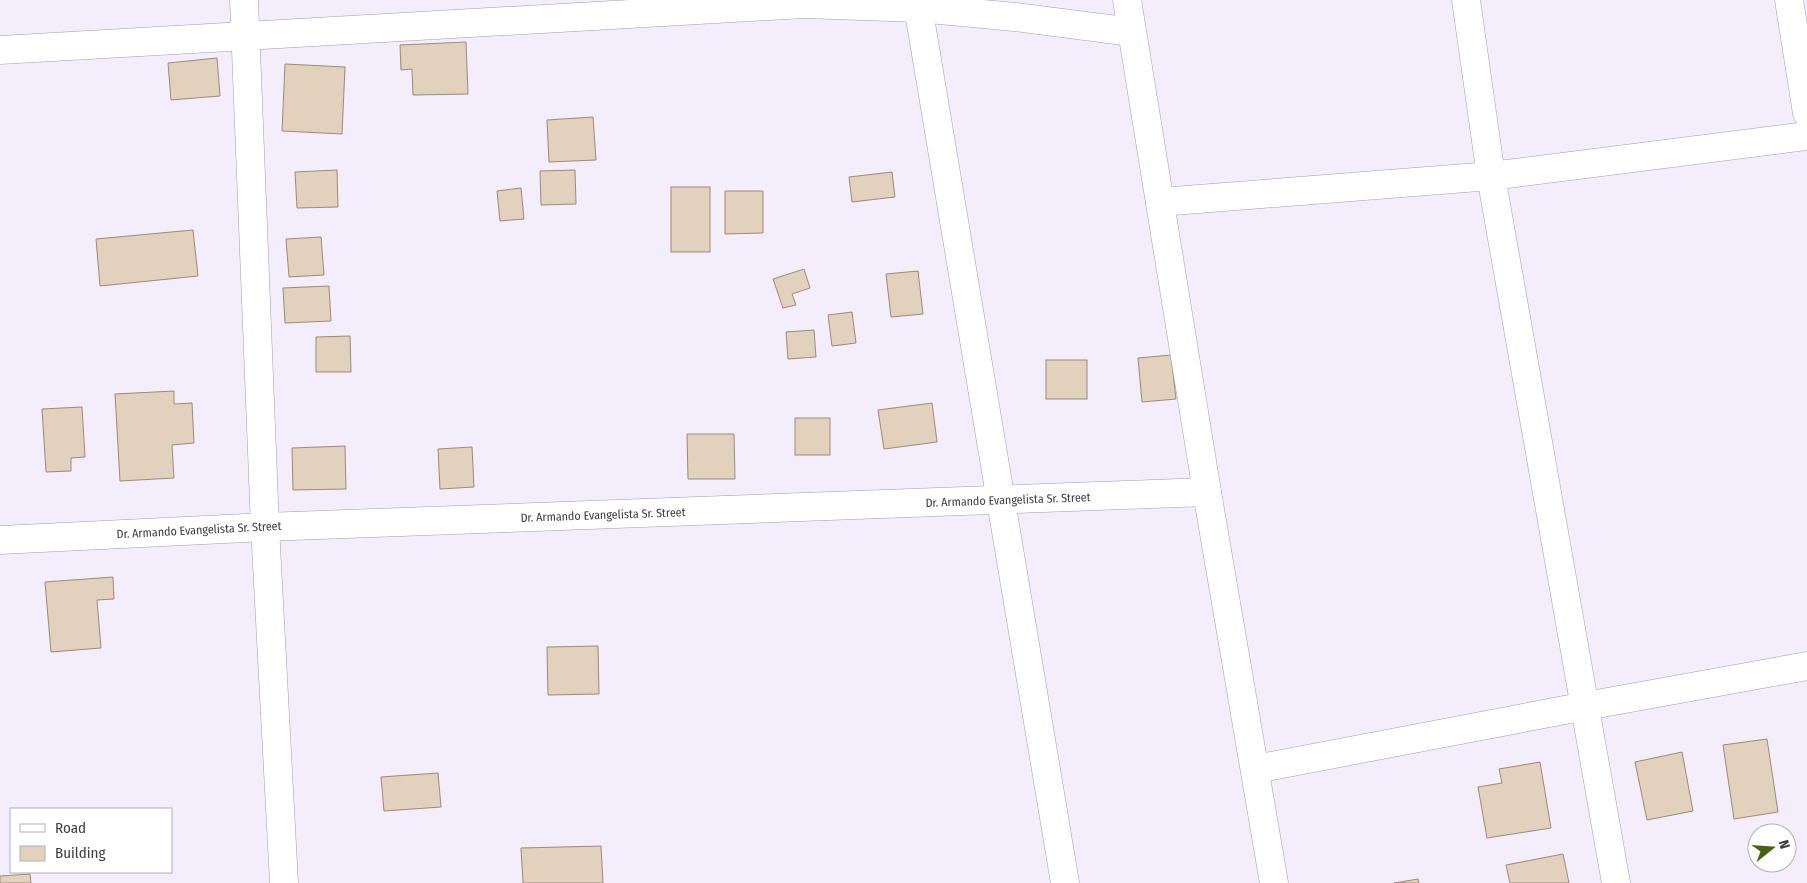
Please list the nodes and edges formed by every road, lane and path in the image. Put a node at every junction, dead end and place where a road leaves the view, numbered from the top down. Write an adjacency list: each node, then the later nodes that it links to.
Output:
1 (244, 0): 7 (street)
2 (1127, 0): 6 (street)
3 (1466, 0): 11 (street)
4 (1789, 0): 9 (street)
5 (918, 4): 6 (street); 7 (street); 14 (street)
6 (1132, 32): 12 (street)
7 (246, 37): 8 (street); 15 (street)
8 (0, 50)
9 (1807, 113)
10 (1807, 136): 11 (street)
11 (1491, 176): 12 (street); 18 (street)
12 (1160, 202): 13 (street)
13 (1207, 492): 14 (street, Dr. Armando Evangelista Sr. Street); 19 (street)
14 (1000, 500): 15 (street, Dr. Armando Evangelista Sr. Street); 21 (street)
15 (265, 527): 16 (street, Dr. Armando Evangelista Sr. Street); 20 (street)
16 (0, 540)
17 (1807, 666): 18 (street)
18 (1586, 706): 19 (street); 23 (street)
19 (1255, 769): 22 (street)
20 (284, 883)
21 (1065, 883)
22 (1274, 883)
23 (1616, 883)

